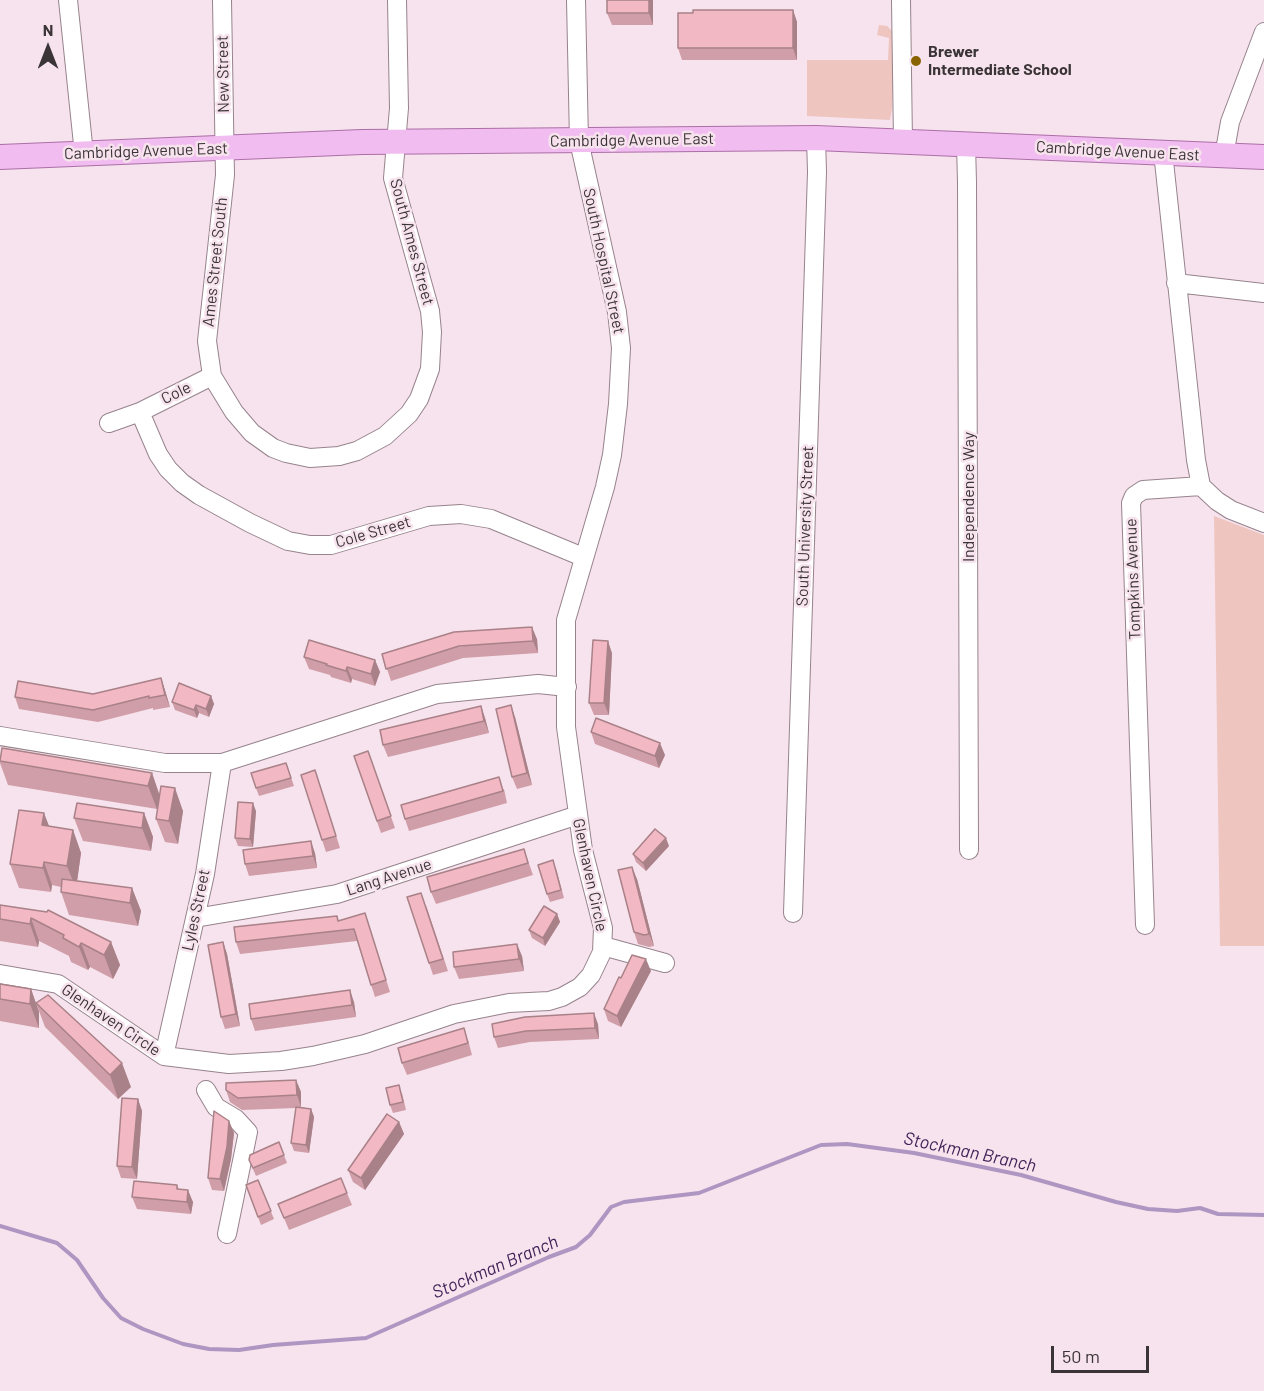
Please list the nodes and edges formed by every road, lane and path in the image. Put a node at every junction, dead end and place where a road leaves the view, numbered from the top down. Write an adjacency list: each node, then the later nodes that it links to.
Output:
1 (68, 0): 14 (street)
2 (222, 0): 12 (street, New Street)
3 (397, 0): 9 (street, South Ames Street)
4 (576, 0): 8 (street, South Hospital Street)
5 (901, 0): 10 (street)
6 (1264, 32): 15 (street)
7 (816, 138): 8 (main road, Cambridge Avenue East); 10 (main road, Cambridge Avenue East); 31 (street, South University Street)
8 (579, 141): 9 (main road, Cambridge Avenue East); 25 (street, South Hospital Street)
9 (396, 142): 12 (main road, Cambridge Avenue East); 20 (street, South Ames Street)
10 (903, 142): 11 (main road, Cambridge Avenue East)
11 (966, 145): 13 (main road, Cambridge Avenue East); 30 (street, Independence Way)
12 (224, 148): 14 (main road, Cambridge Avenue East); 20 (street, Ames Street South)
13 (1163, 152): 15 (main road, Cambridge Avenue East); 18 (street)
14 (84, 154): 16 (main road, Cambridge Avenue East)
15 (1224, 156): 17 (main road, Cambridge Avenue East)
16 (0, 157)
17 (1264, 157)
18 (1176, 283): 19 (street); 23 (street)
19 (1264, 293)
20 (212, 376): 21 (street, Cole)
21 (140, 412): 22 (street); 25 (street, Cole Street)
22 (109, 423)
23 (1202, 486): 24 (street); 33 (street, Tompkins Avenue)
24 (1264, 523)
25 (583, 557): 26 (street, South Hospital Street)
26 (567, 687): 28 (street); 29 (street, Glenhaven Circle)
27 (0, 736): 28 (street)
28 (222, 763): 32 (street, Lyles Street)
29 (578, 815): 32 (street, Lang Avenue); 34 (street, Glenhaven Circle)
30 (969, 850)
31 (793, 913)
32 (195, 918): 37 (street, Lyles Street)
33 (1145, 925)
34 (603, 946): 35 (street); 37 (street, Glenhaven Circle)
35 (665, 963)
36 (0, 974): 37 (street, Glenhaven Circle)
37 (164, 1056)
38 (206, 1090): 39 (street)
39 (227, 1234)

